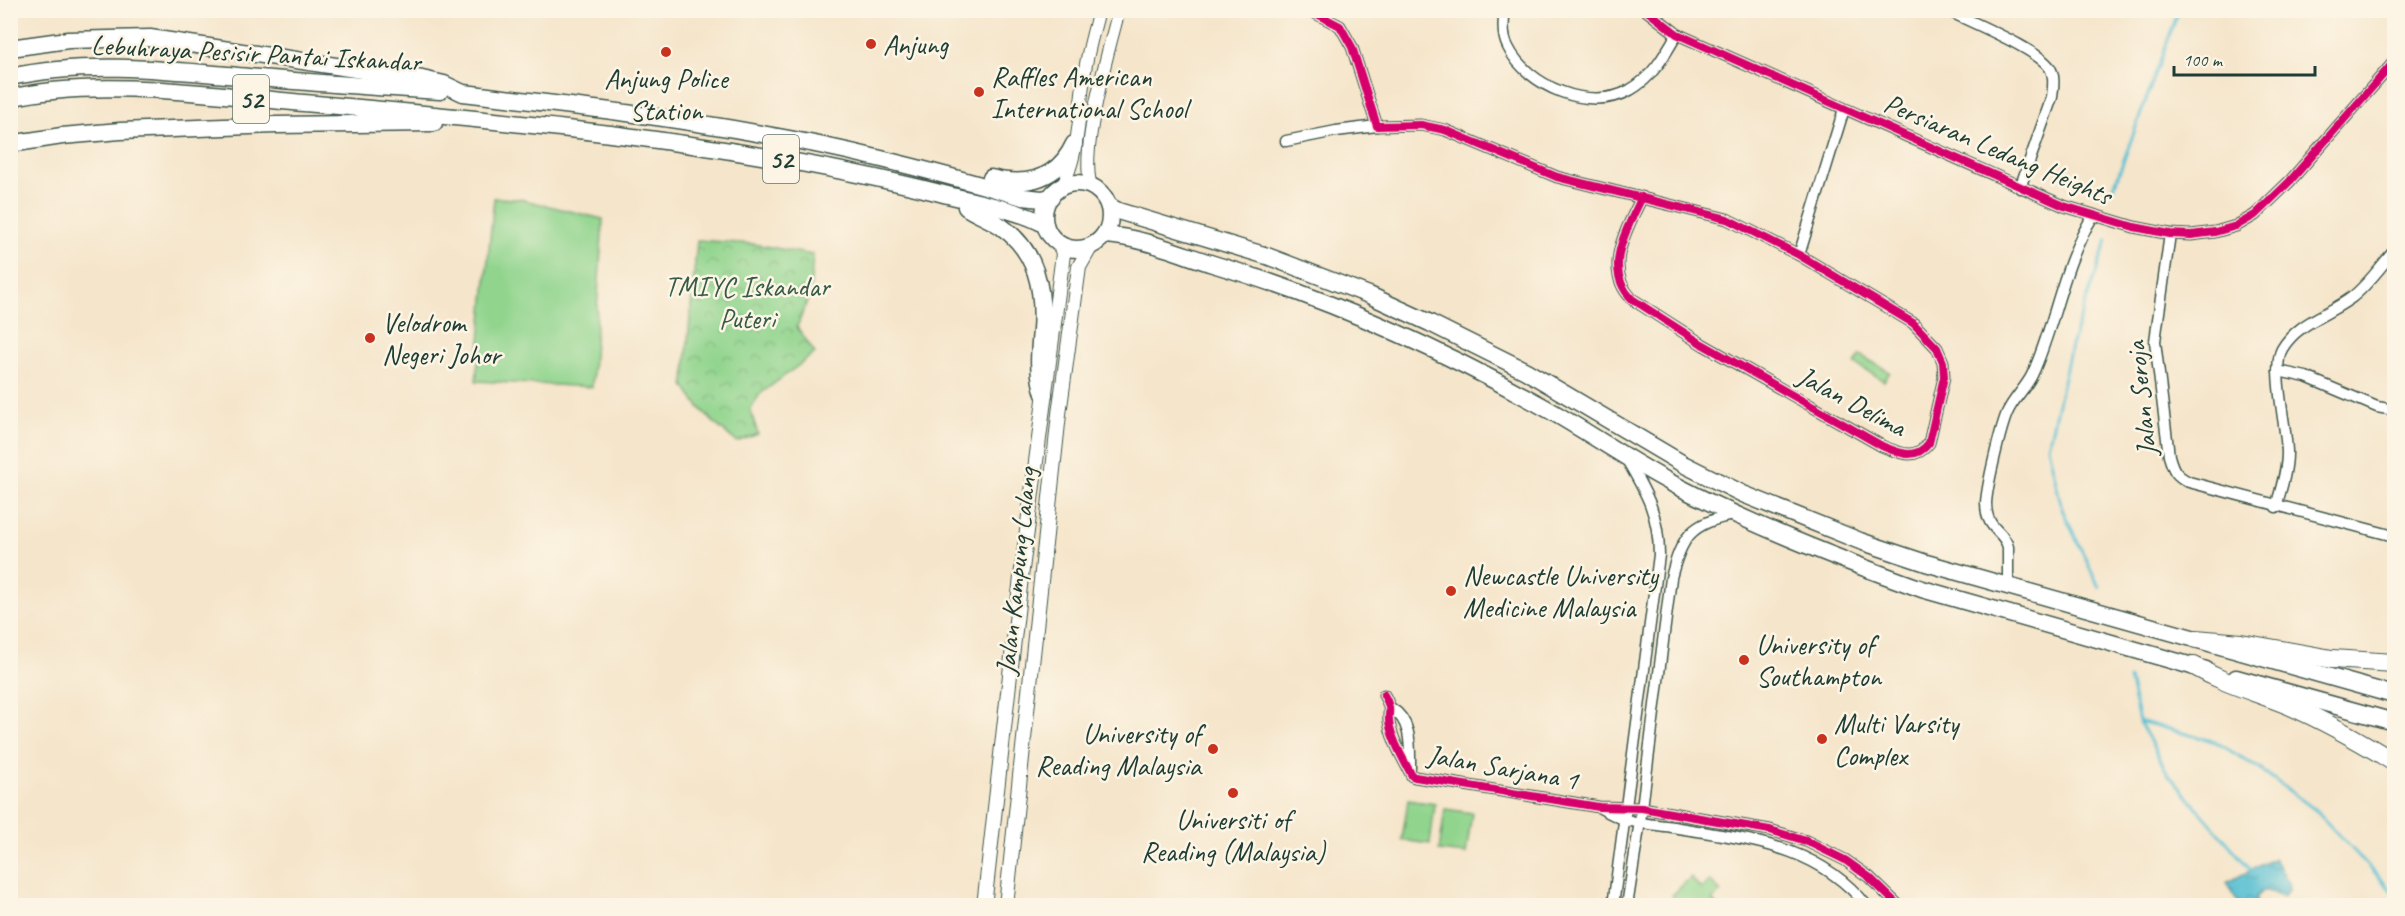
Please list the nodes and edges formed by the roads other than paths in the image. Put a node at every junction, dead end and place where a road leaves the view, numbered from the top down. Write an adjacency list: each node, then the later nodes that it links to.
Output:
1 (1099, 10): 19 (street)
2 (1119, 10): 21 (street)
3 (1505, 10): 7 (street)
4 (1646, 10): 7 (street, Persiaran Ledang Heights)
5 (1947, 10): 22 (street)
6 (1315, 13): 16 (street)
7 (1677, 34): 14 (street, Persiaran Ledang Heights)
8 (10, 48): 12 (highway)
9 (2391, 66): 11 (street); 29 (street, Persiaran Ledang Heights)
10 (10, 77): 12 (highway, Lebuhraya Pesisir Pantai Iskandar / 52)
11 (2394, 81)
12 (463, 93): 20 (highway, 52)
13 (10, 98): 15 (highway, Lebuhraya Pesisir Pantai Iskandar / 52)
14 (1844, 109): 22 (street, Persiaran Ledang Heights); 33 (street)
15 (453, 116): 18 (highway); 24 (highway, 52)
16 (1377, 126): 17 (street); 25 (street)
17 (1286, 141)
18 (10, 144)
19 (1074, 144): 20 (highway); 23 (street)
20 (943, 174): 23 (highway, 52)
21 (1090, 186): 23 (highway); 26 (highway)
22 (2020, 188): 27 (street, Persiaran Ledang Heights)
23 (1056, 192): 28 (highway)
24 (954, 197): 28 (highway, 52); 35 (highway)
25 (1642, 197): 33 (street, Jalan Delima); 33 (street, Jalan Delima)
26 (1109, 206): 30 (highway); 41 (highway)
27 (2093, 216): 29 (street, Persiaran Ledang Heights); 41 (street)
28 (1045, 225): 31 (highway)
29 (2170, 234): 38 (street, Jalan Seroja)
30 (1097, 241): 31 (highway); 37 (highway); 57 (main road, Jalan Kampung Lalang)
31 (1060, 244): 35 (main road, Jalan Kampung Lalang)
32 (2394, 251): 34 (street)
33 (1799, 255)
34 (2278, 371): 36 (street); 38 (street)
35 (1044, 394): 56 (main road, Jalan Kampung Lalang)
36 (2394, 410)
37 (1625, 456): 39 (highway); 52 (street)
38 (2276, 507): 40 (street, Jalan Seroja)
39 (1737, 515): 44 (highway); 53 (street)
40 (2394, 536)
41 (2008, 587): 42 (highway)
42 (2196, 639): 43 (highway); 46 (highway)
43 (2394, 663)
44 (2194, 666): 48 (highway); 49 (highway)
45 (1384, 695): 47 (street, Jalan Sarjana 1)
46 (2394, 695)
47 (1391, 708): 50 (street, Jalan Sarjana 1); 50 (street)
48 (2394, 722)
49 (2394, 762)
50 (1409, 771): 51 (street, Jalan Sarjana 1)
51 (1599, 807): 52 (street); 54 (street)
52 (1628, 807): 53 (street); 54 (street)
53 (1642, 808): 55 (street); 61 (street)
54 (1626, 820): 55 (street); 58 (street)
55 (1639, 822): 59 (street); 60 (street)
56 (984, 906)
57 (1006, 906)
58 (1613, 906)
59 (1627, 906)
60 (1867, 906)
61 (1899, 906)

